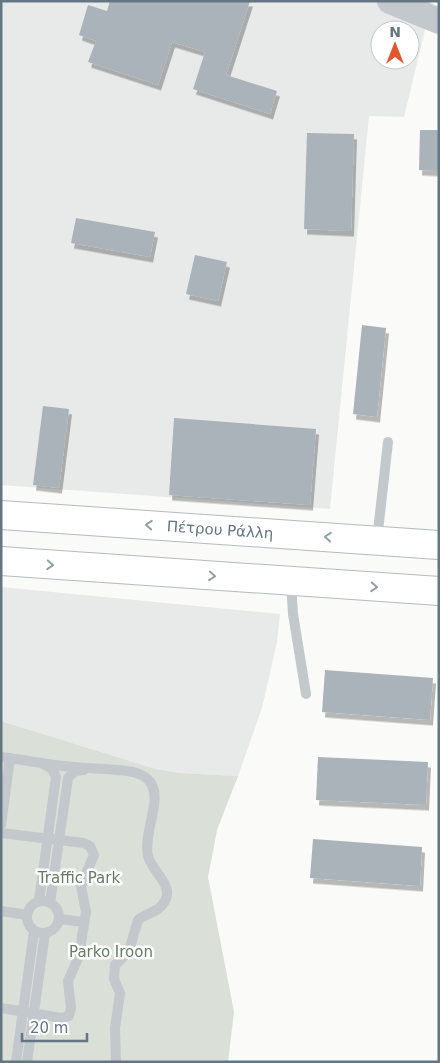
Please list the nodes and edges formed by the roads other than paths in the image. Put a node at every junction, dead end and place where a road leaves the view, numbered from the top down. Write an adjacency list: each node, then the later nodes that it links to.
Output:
1 (390, 1): 2 (street)
2 (439, 21)
3 (388, 442): 5 (lane)
4 (1, 515): 5 (main road, Πέτρου Ράλλη, one-way to 4)
5 (377, 541): 6 (main road, Πέτρου Ράλλη)
6 (439, 545)
7 (1, 562): 8 (main road, one-way to 8)
8 (291, 581): 9 (main road, one-way to 9); 10 (lane)
9 (439, 591)
10 (306, 694)
11 (6, 757): 12 (lane); 14 (lane)
12 (40, 763): 13 (lane); 16 (lane)
13 (90, 768): 17 (lane); 31 (lane)
14 (1, 824)
15 (1, 833): 16 (lane)
16 (48, 839): 17 (lane); 18 (lane)
17 (59, 840): 19 (lane); 23 (lane)
18 (39, 902): 19 (lane); 21 (lane)
19 (50, 903): 22 (lane)
20 (1, 911): 21 (lane)
21 (27, 914): 24 (lane)
22 (59, 919): 23 (lane); 25 (lane)
23 (84, 922): 28 (lane)
24 (34, 931): 25 (lane); 27 (lane)
25 (45, 933): 28 (lane)
26 (1, 1008): 27 (lane)
27 (23, 1012): 28 (lane); 29 (lane)
28 (34, 1013): 30 (lane)
29 (16, 1062)
30 (27, 1062)
31 (116, 1062)

